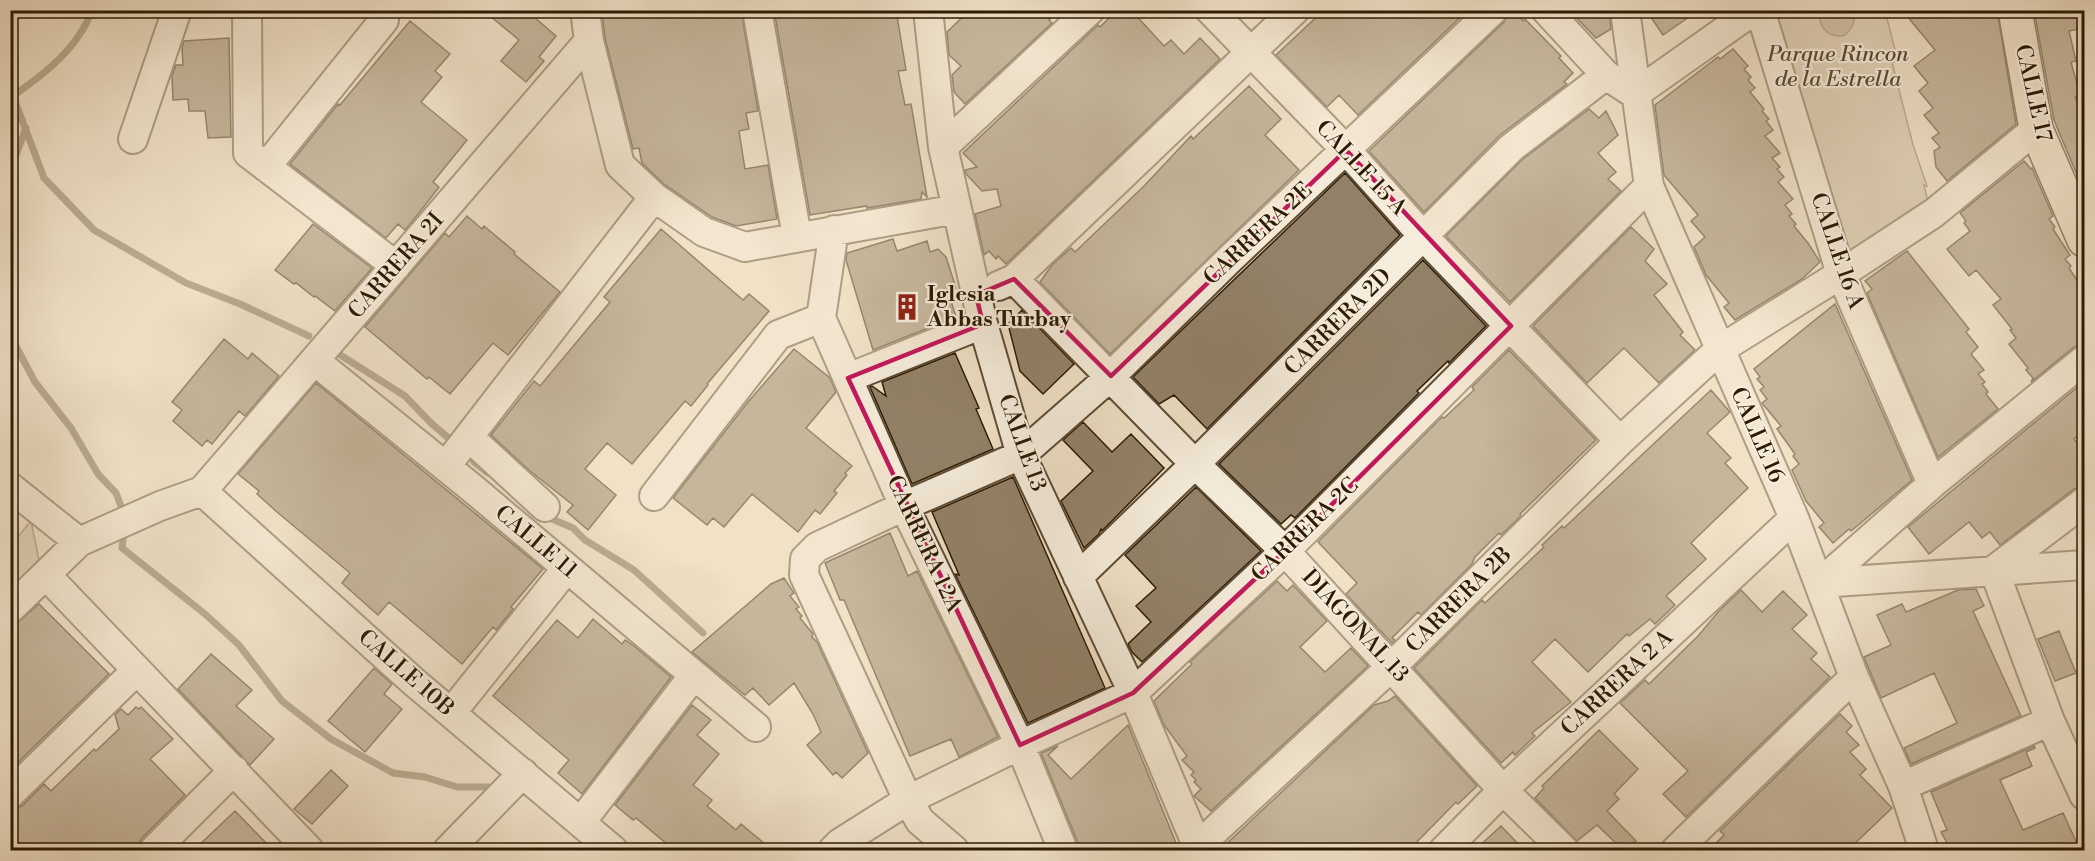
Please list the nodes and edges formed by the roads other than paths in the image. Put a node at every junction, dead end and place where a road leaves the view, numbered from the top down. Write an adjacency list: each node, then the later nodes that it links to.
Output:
1 (177, 10): 21 (street)
2 (247, 10): 24 (street)
3 (585, 10): 16 (street)
4 (757, 10): 30 (street)
5 (928, 10): 22 (street, CALLE 13)
6 (1090, 10): 22 (street)
7 (1210, 10): 17 (street, CALLE 15 A)
8 (1295, 10): 17 (street)
9 (1492, 10): 23 (street, CARRERA 2E)
10 (1546, 10): 18 (street)
11 (1625, 10): 19 (street, CALLE 16)
12 (1754, 10): 19 (street)
13 (1760, 10): 33 (street, CALLE 16 A)
14 (2015, 10): 20 (main road, CALLE 17)
15 (384, 20): 24 (street)
16 (589, 41): 26 (street); 32 (street, CARRERA 2I)
17 (1250, 53): 23 (street, CALLE 15 A); 34 (street)
18 (1606, 75): 19 (street); 29 (street, CARRERA 2D)
19 (1635, 94): 25 (street, CALLE 16)
20 (2036, 129): 31 (main road, CALLE 17); 33 (street, CARRERA 2B)
21 (133, 139)
22 (943, 147): 27 (street, CALLE 13)
23 (1346, 150): 29 (street, CALLE 15 A); 42 (street, CARRERA 2E)
24 (266, 167): 32 (street)
25 (1649, 186): 38 (street, CARRERA 2C); 39 (street, CALLE 16)
26 (654, 197): 30 (street); 44 (street)
27 (957, 209): 28 (street); 35 (street, CALLE 13)
28 (834, 230): 30 (street); 36 (street)
29 (1423, 236): 38 (street, CALLE 15 A); 47 (street, CARRERA 2D)
30 (797, 237)
31 (2085, 240)
32 (396, 266): 41 (street, CARRERA 2I)
33 (1841, 274): 39 (street, CARRERA 2B); 49 (street, CALLE 16 A)
34 (1014, 279): 35 (street); 42 (street, DIAGONAL 13)
35 (976, 296): 37 (street, CALLE 13)
36 (821, 318): 43 (street, CARRERA 12A); 51 (street)
37 (983, 324): 43 (street); 46 (street, CALLE 13)
38 (1511, 326): 45 (street, CALLE 15 A); 58 (street, CARRERA 2C)
39 (1719, 350): 45 (street, CARRERA 2B); 56 (street, CALLE 16)
40 (2085, 360): 49 (street)
41 (315, 361): 48 (street, CALLE 11); 50 (street, CARRERA 2I)
42 (1111, 376): 46 (street, CARRERA 2E); 47 (street, DIAGONAL 13)
43 (848, 378): 53 (street, CARRERA 12A)
44 (469, 437): 48 (street); 54 (street)
45 (1620, 441): 66 (street, CARRERA 2B)
46 (1021, 455): 53 (street, CARRERA 2E); 63 (street, CALLE 13)
47 (1195, 464): 58 (street, DIAGONAL 13); 63 (street, CARRERA 2D)
48 (446, 466): 60 (street, CALLE 11)
49 (1932, 484): 64 (street)
50 (202, 491): 57 (street); 71 (street, CALLE 10B)
51 (654, 496)
52 (14, 497): 57 (street)
53 (904, 506): 74 (street, CARRERA 12A); 81 (street)
54 (545, 507)
55 (2082, 510): 61 (street)
56 (1794, 519): 64 (street, CALLE 16); 78 (street, CARRERA 2 A)
57 (79, 542): 62 (street)
58 (1285, 551): 66 (street, DIAGONAL 13); 70 (street, CARRERA 2C)
59 (2085, 565): 61 (street)
60 (567, 568): 68 (street, CALLE 11); 71 (street)
61 (1994, 570): 64 (street); 72 (street)
62 (46, 575): 65 (street); 67 (street)
63 (1078, 577): 70 (street, CALLE 13)
64 (1820, 583): 69 (street, CALLE 16)
65 (10, 609)
66 (1392, 666): 78 (street, DIAGONAL 13); 83 (street, CARRERA 2B)
67 (137, 670): 75 (street); 79 (street)
68 (694, 675): 73 (street, CALLE 11); 82 (street)
69 (1854, 677): 77 (street, CALLE 16); 93 (street)
70 (1133, 693): 74 (street, CARRERA 2C); 83 (street, CALLE 13)
71 (451, 713): 76 (street, CALLE 10B)
72 (2050, 721): 77 (street); 80 (street)
73 (756, 727)
74 (1020, 745): 81 (street, CARRERA 2C); 90 (street, CARRERA 12A)
75 (234, 770): 84 (street); 85 (street)
76 (523, 773): 82 (street, CALLE 10B); 86 (street)
77 (1903, 786): 94 (street, CALLE 16)
78 (1503, 790): 91 (street, CARRERA 2 A); 92 (street, DIAGONAL 13)
79 (10, 794)
80 (2085, 795)
81 (908, 800): 88 (street); 89 (street)
82 (581, 822): 87 (street, CALLE 10B)
83 (1198, 849)
84 (154, 850)
85 (309, 850)
86 (448, 850)
87 (613, 850)
88 (833, 850)
89 (954, 850)
90 (1063, 850)
91 (1444, 850)
92 (1564, 850)
93 (1676, 850)
94 (1924, 850)

